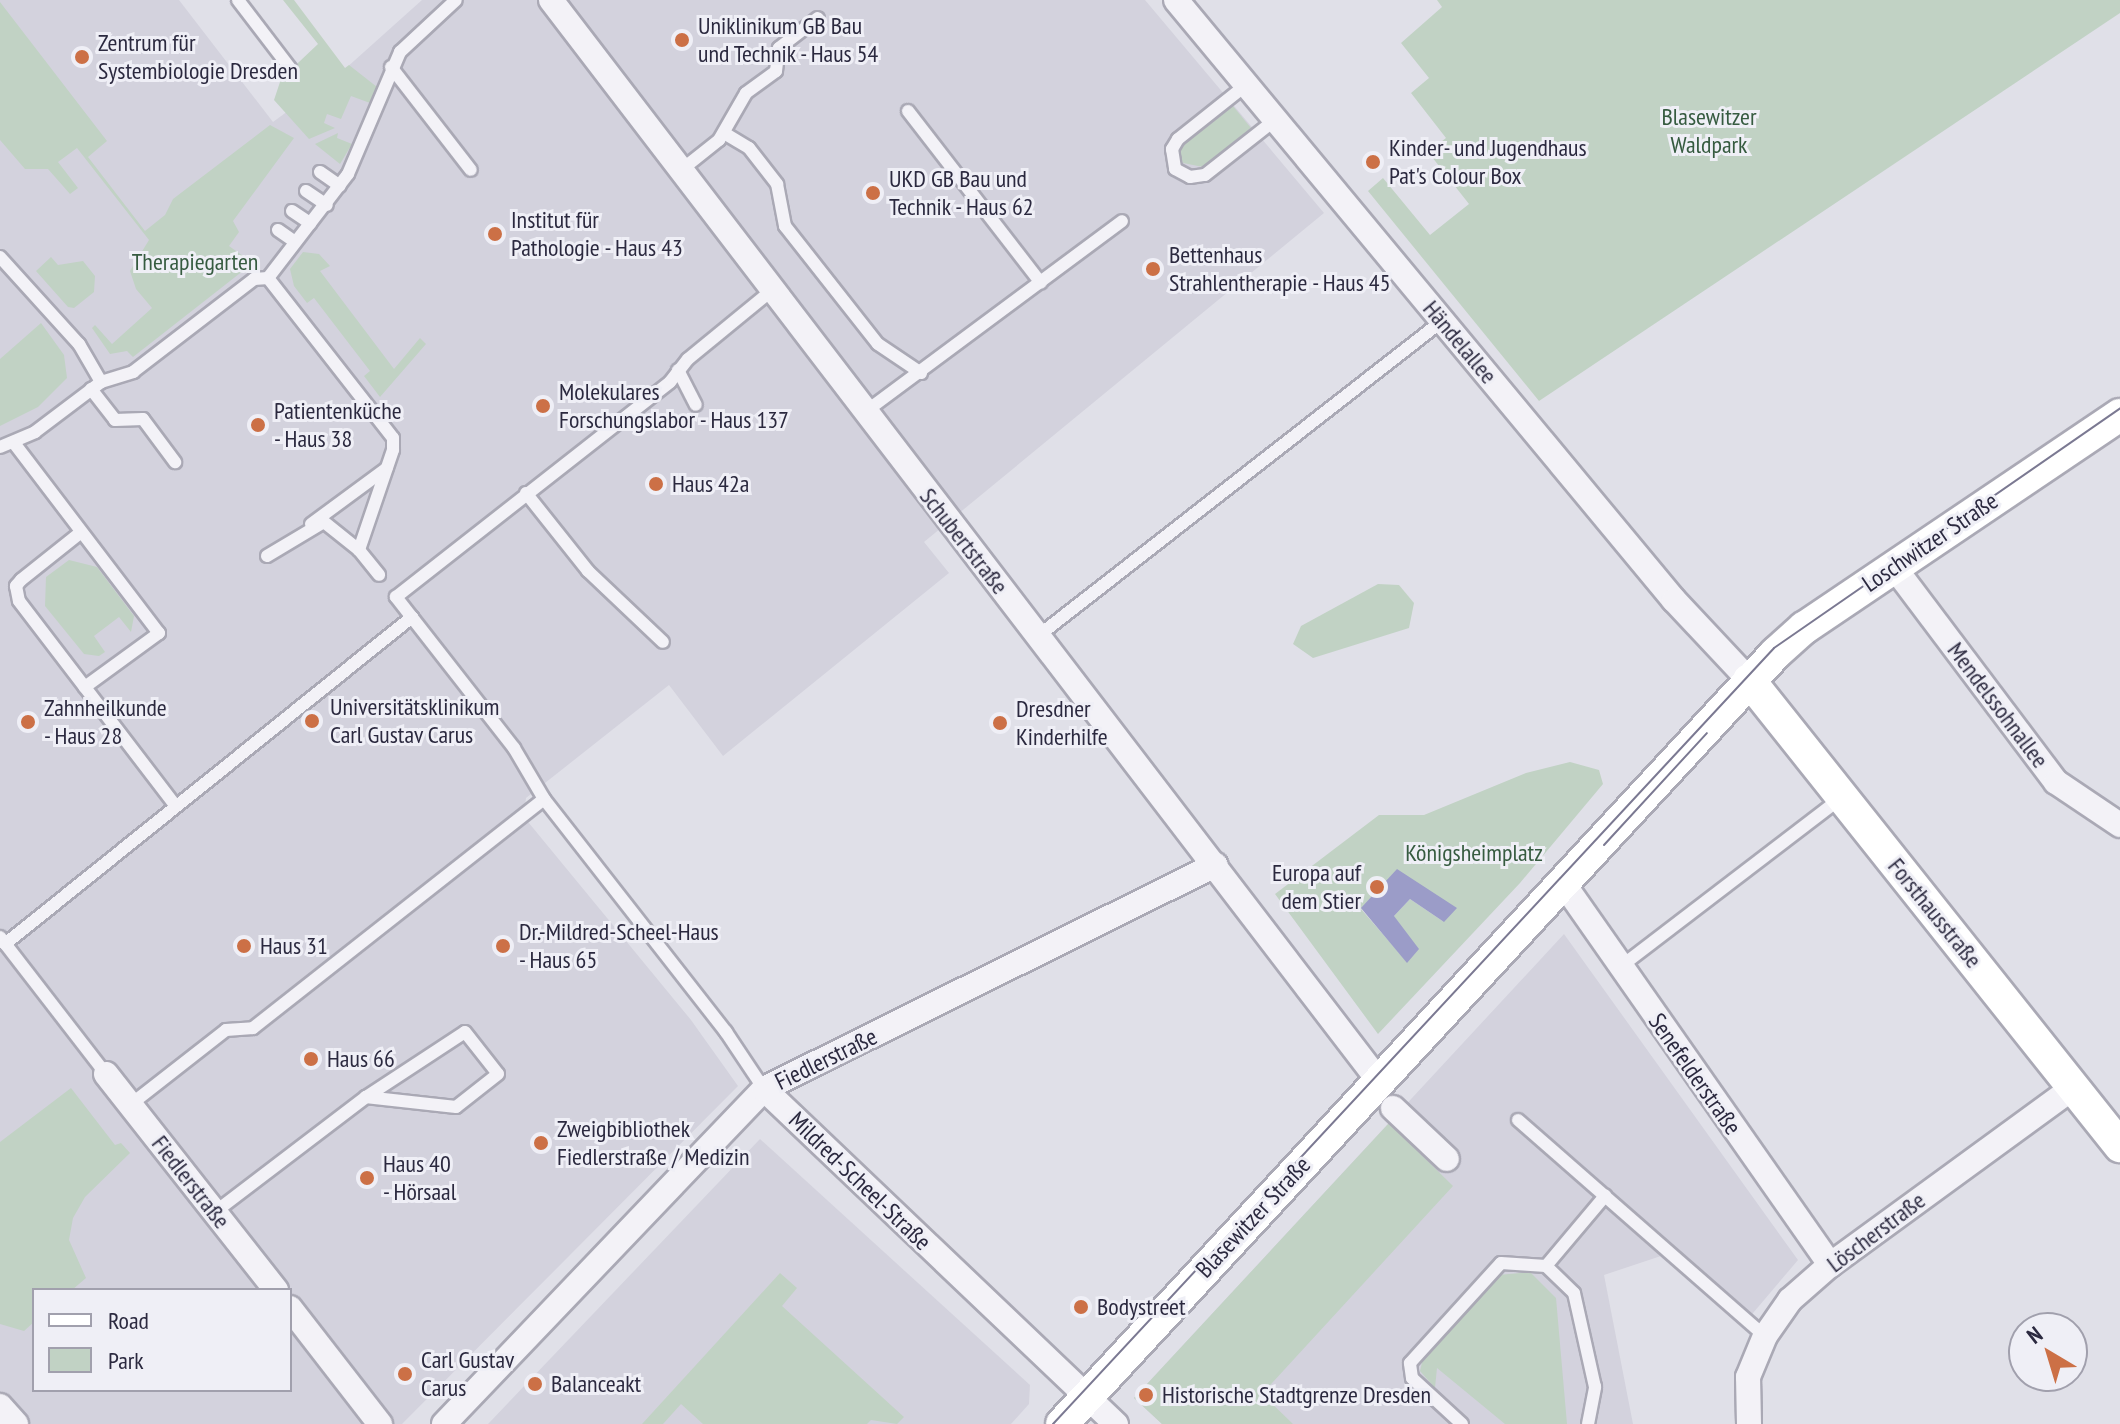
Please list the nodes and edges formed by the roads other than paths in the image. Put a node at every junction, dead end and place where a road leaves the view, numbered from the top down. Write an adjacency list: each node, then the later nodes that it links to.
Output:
1 (238, 0): 7 (lane)
2 (456, 0): 6 (lane)
3 (551, 0): 13 (street, Schubertstraße)
4 (1176, 0): 8 (street, Händelallee)
5 (818, 18): 11 (lane)
6 (391, 67): 12 (lane); 15 (lane)
7 (290, 68)
8 (1246, 85): 10 (street, Händelallee); 10 (lane)
9 (908, 111): 25 (lane)
10 (1275, 120): 27 (street, Händelallee)
11 (724, 133): 13 (lane); 29 (lane)
12 (471, 170)
13 (680, 171): 26 (street, Schubertstraße)
14 (320, 172): 15 (lane)
15 (340, 186): 17 (lane)
16 (306, 191): 17 (lane)
17 (327, 205): 20 (lane)
18 (292, 211): 20 (lane)
19 (1122, 221): 25 (lane)
20 (310, 223): 22 (lane)
21 (278, 230): 22 (lane)
22 (294, 241): 24 (lane)
23 (0, 257): 30 (lane)
24 (268, 278): 30 (lane); 37 (lane)
25 (1041, 283): 29 (lane)
26 (771, 291): 28 (lane); 32 (street, Schubertstraße)
27 (1442, 321): 46 (lane); 48 (street, Händelallee)
28 (678, 370): 31 (lane); 38 (lane)
29 (921, 373): 32 (lane)
30 (96, 386): 34 (lane); 36 (lane)
31 (696, 405)
32 (865, 412): 46 (street, Schubertstraße)
33 (2120, 415): 43 (street, Loschwitzer Straße)
34 (14, 443): 35 (lane); 40 (lane)
35 (0, 447)
36 (175, 462)
37 (387, 467): 39 (lane); 41 (lane)
38 (526, 493): 45 (lane); 47 (lane)
39 (303, 531): 41 (lane); 42 (lane)
40 (80, 533): 49 (lane); 49 (lane)
41 (359, 550): 44 (lane)
42 (267, 556)
43 (1894, 567): 48 (street, Loschwitzer Straße); 53 (street, Mendelssohnallee)
44 (379, 575)
45 (412, 617): 51 (lane, Mildred-Scheel-Straße); 52 (lane)
46 (1038, 636): 54 (street, Schubertstraße)
47 (663, 642)
48 (1749, 680): 50 (street, Forsthausstraße); 55 (street)
49 (85, 687): 52 (lane)
50 (1843, 797): 57 (lane); 59 (street, Forsthausstraße)
51 (544, 799): 60 (lane, Mildred-Scheel-Straße); 63 (lane)
52 (174, 804): 56 (lane)
53 (2120, 825)
54 (1215, 865): 60 (street, Fiedlerstraße); 61 (street, Schubertstraße)
55 (1563, 883): 57 (street, Senefelderstraße); 61 (street)
56 (2, 941): 58 (lane)
57 (1620, 967): 69 (street, Senefelderstraße)
58 (106, 1074): 63 (street, Fiedlerstraße)
59 (2074, 1087): 65 (street, Forsthausstraße); 69 (street, Löscherstraße)
60 (764, 1089): 74 (street, Mildred-Scheel-Straße); 78 (street, Fiedlerstraße)
61 (1386, 1095): 66 (street, Schubertstraße); 74 (street, Blasewitzer Straße)
62 (366, 1097): 62 (lane); 68 (lane)
63 (130, 1105): 68 (street, Fiedlerstraße)
64 (1518, 1120): 67 (lane)
65 (2120, 1146)
66 (1447, 1159)
67 (1605, 1196): 70 (lane); 73 (lane)
68 (215, 1212): 71 (street, Fiedlerstraße)
69 (1830, 1265): 73 (street, Löscherstraße)
70 (1546, 1266): 81 (lane); 82 (lane)
71 (274, 1288)
72 (292, 1311): 77 (street)
73 (1765, 1336): 83 (street, Löscherstraße)
74 (1087, 1397): 79 (street, Blasewitzer Straße); 80 (street, Mildred-Scheel-Straße)
75 (0, 1406): 76 (street)
76 (16, 1424)
77 (380, 1424)
78 (444, 1424)
79 (1062, 1424)
80 (1116, 1424)
81 (1462, 1424)
82 (1588, 1424)
83 (1749, 1424)

